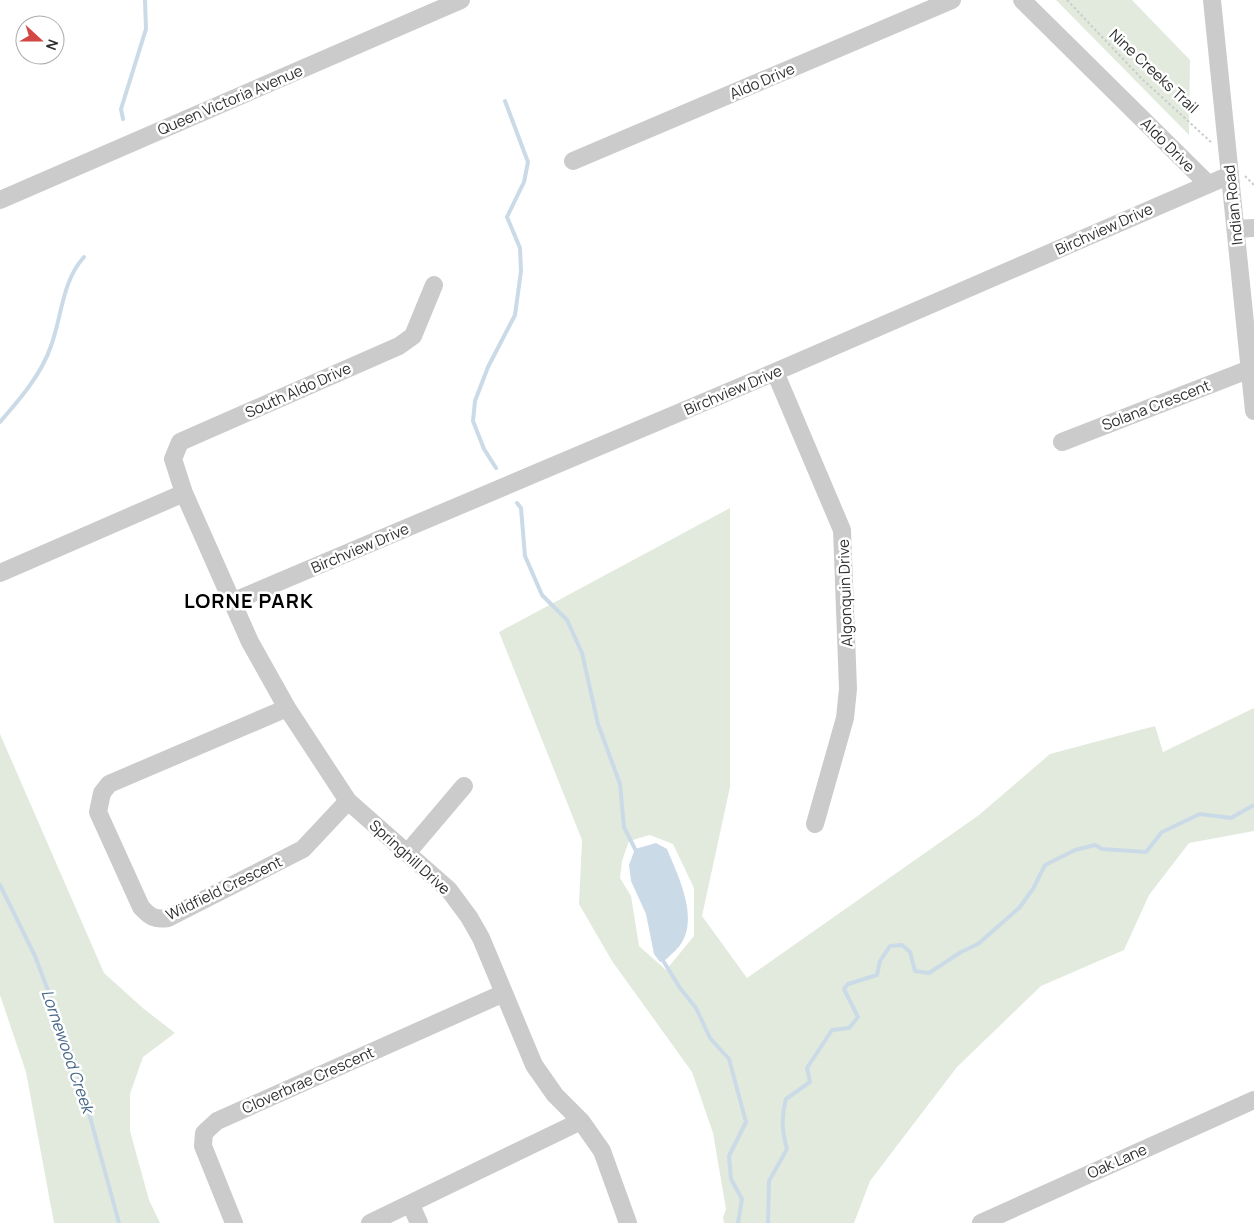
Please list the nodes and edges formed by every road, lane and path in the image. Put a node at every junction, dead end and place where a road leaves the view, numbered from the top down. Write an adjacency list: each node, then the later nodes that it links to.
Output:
1 (461, 0): 10 (street, Queen Victoria Avenue)
2 (952, 0): 7 (street, Aldo Drive)
3 (1022, 0): 9 (street, Aldo Drive)
4 (1067, 0): 6 (path, Nine Creeks Trail)
5 (1212, 0): 6 (street, Indian Road)
6 (1228, 154): 8 (street, Indian Road)
7 (573, 161)
8 (1230, 176): 9 (street, Birchview Drive); 12 (street, Indian Road)
9 (1208, 184): 15 (street, Birchview Drive)
10 (0, 200)
11 (1254, 228): 12 (street)
12 (1236, 229): 14 (street, Indian Road)
13 (434, 285): 18 (street, South Aldo Drive)
14 (1250, 369): 16 (street, Indian Road); 17 (street, Solana Crescent)
15 (775, 372): 20 (street, Birchview Drive); 24 (street, Algonquin Drive)
16 (1254, 411)
17 (1062, 442)
18 (184, 493): 19 (street); 20 (street, Springhill Drive)
19 (0, 573)
20 (234, 601): 21 (street, Springhill Drive)
21 (288, 708): 23 (street, Springhill Drive); 23 (street, Wildfield Crescent)
22 (464, 786): 25 (street)
23 (348, 801): 25 (street, Springhill Drive)
24 (815, 824)
25 (408, 852): 26 (street, Springhill Drive)
26 (504, 993): 28 (street, Springhill Drive); 30 (street, Cloverbrae Crescent)
27 (1254, 1100): 34 (street, Oak Lane)
28 (581, 1121): 29 (street); 33 (street, Springhill Drive)
29 (411, 1205): 31 (street); 32 (street)
30 (234, 1223)
31 (370, 1223)
32 (419, 1223)
33 (628, 1223)
34 (981, 1223)

